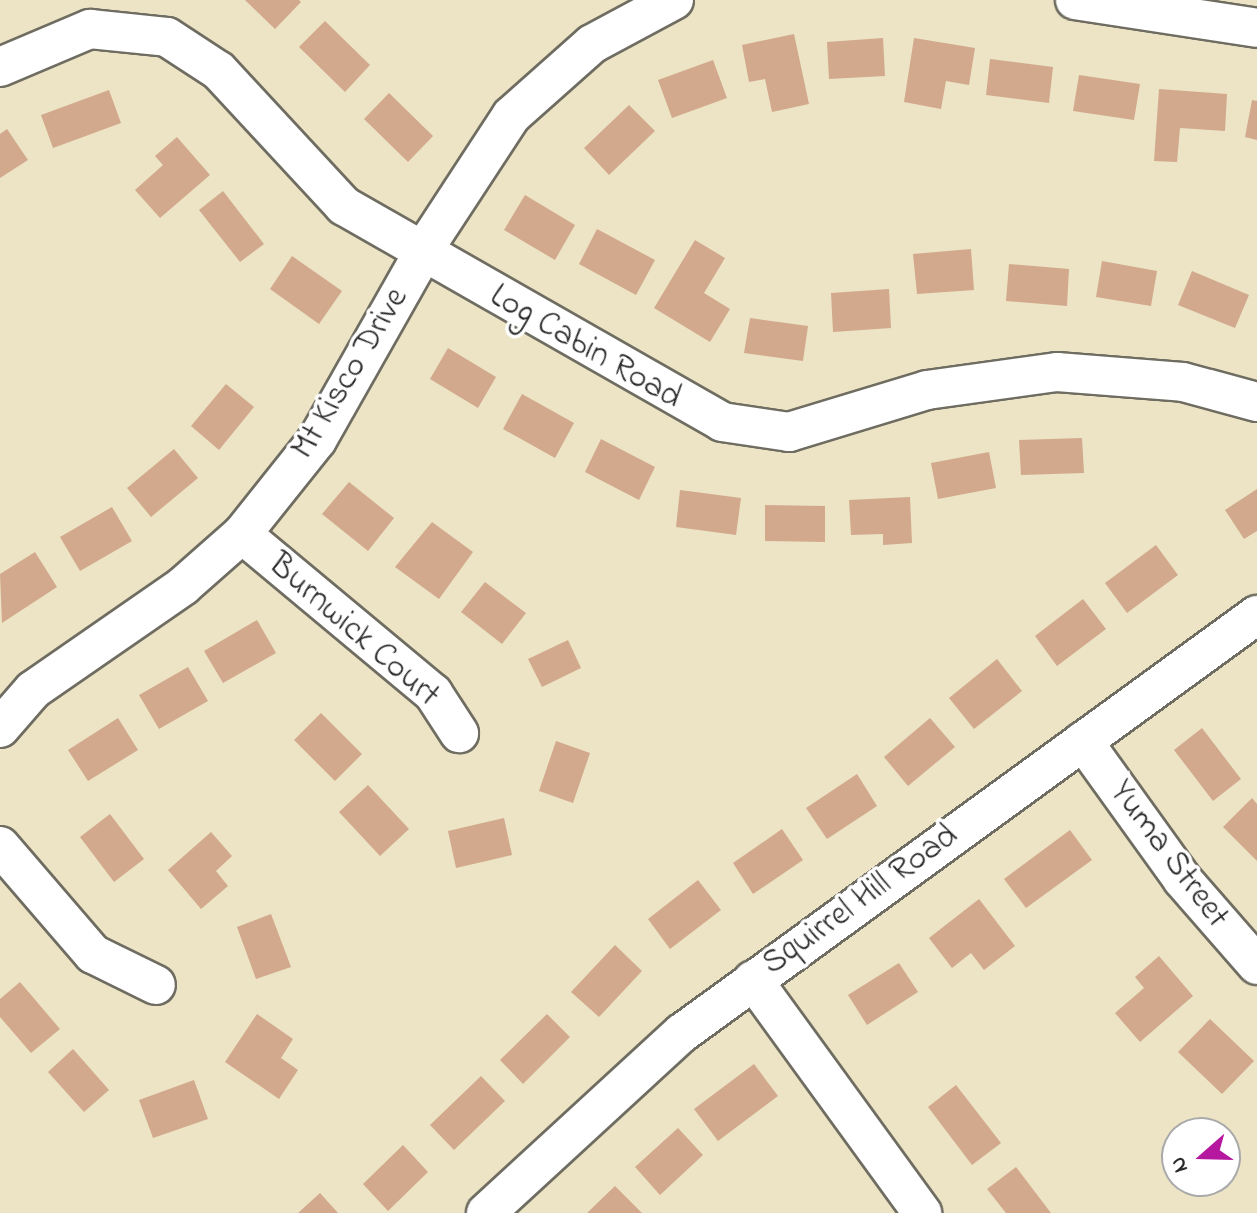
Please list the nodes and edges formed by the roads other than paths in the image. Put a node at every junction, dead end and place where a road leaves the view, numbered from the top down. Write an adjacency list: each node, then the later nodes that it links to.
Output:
1 (674, 0): 5 (street, Mt Kisco Drive)
2 (1075, 0): 3 (street)
3 (1257, 28)
4 (0, 67): 5 (street, Log Cabin Road)
5 (421, 255): 6 (street, Log Cabin Road); 7 (street, Mt Kisco Drive)
6 (1257, 402)
7 (242, 534): 9 (street, Mt Kisco Drive); 10 (street, Burnwick Court)
8 (1257, 615): 11 (street, Squirrel Hill Road)
9 (0, 728)
10 (459, 733)
11 (1083, 741): 13 (street, Yuma Street); 14 (street, Squirrel Hill Road)
12 (0, 846): 15 (street)
13 (1257, 965)
14 (753, 980): 16 (street, Squirrel Hill Road); 17 (street)
15 (156, 985)
16 (486, 1213)
17 (922, 1213)

